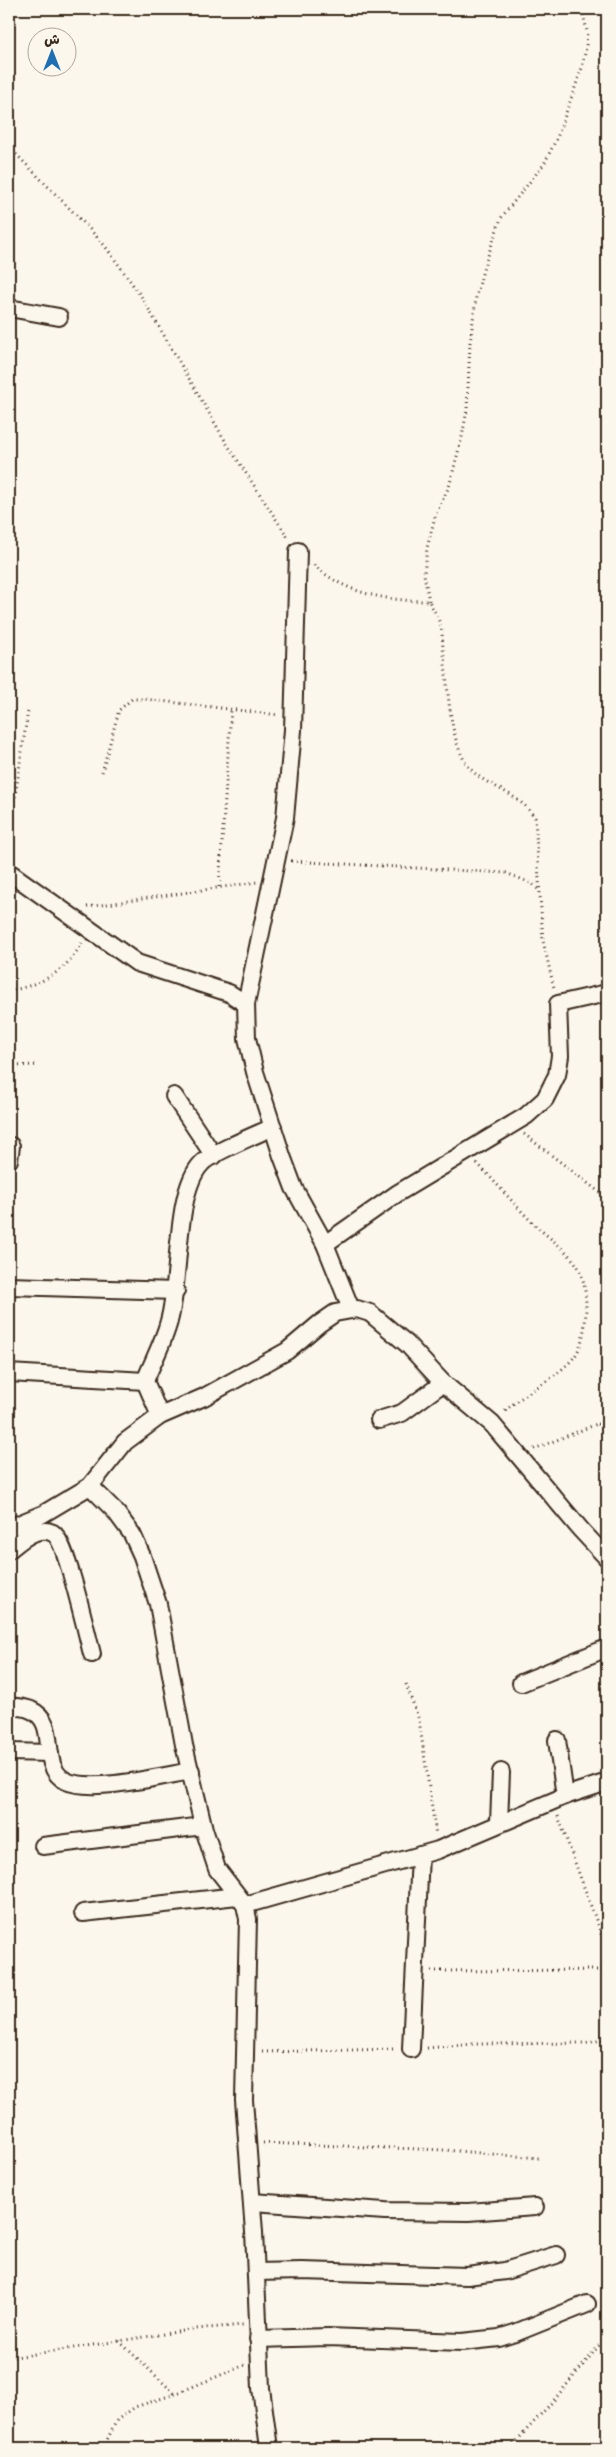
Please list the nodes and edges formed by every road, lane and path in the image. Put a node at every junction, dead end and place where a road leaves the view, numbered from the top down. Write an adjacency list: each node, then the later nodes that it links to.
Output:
1 (582, 9): 6 (path)
2 (9, 148): 5 (path)
3 (9, 308): 4 (street)
4 (59, 317)
5 (298, 551): 6 (path); 9 (street)
6 (429, 601): 16 (path)
7 (231, 710): 9 (path); 10 (path); 15 (path)
8 (28, 712): 11 (path)
9 (293, 717): 12 (street)
10 (102, 772)
11 (9, 805)
12 (276, 860): 14 (street); 16 (path)
13 (9, 872): 17 (street)
14 (271, 880): 15 (path); 21 (street)
15 (219, 887): 17 (path)
16 (539, 890): 22 (path)
17 (64, 911): 18 (street)
18 (89, 928): 19 (path); 21 (street)
19 (9, 991)
20 (607, 993): 22 (street)
21 (246, 1004): 27 (street)
22 (558, 1004): 26 (street)
23 (39, 1065): 24 (path)
24 (9, 1066)
25 (174, 1096): 29 (street)
26 (512, 1124): 28 (street); 30 (path)
27 (273, 1126): 29 (street); 31 (street)
28 (467, 1152): 31 (street); 41 (path)
29 (214, 1156): 33 (street)
30 (607, 1198)
31 (325, 1244): 34 (street)
32 (9, 1286): 33 (street)
33 (176, 1291): 36 (street)
34 (351, 1309): 37 (street); 38 (street)
35 (9, 1373): 36 (street)
36 (145, 1381): 38 (street)
37 (443, 1382): 39 (street); 41 (street)
38 (160, 1416): 45 (street)
39 (379, 1420)
40 (607, 1420): 42 (path)
41 (492, 1424): 44 (street)
42 (597, 1424): 43 (path); 44 (path)
43 (607, 1428)
44 (520, 1455): 48 (street)
45 (90, 1486): 46 (street); 57 (street)
46 (9, 1528)
47 (9, 1550): 50 (street)
48 (607, 1558)
49 (607, 1648): 51 (street)
50 (92, 1654)
51 (520, 1683)
52 (406, 1684): 64 (path)
53 (9, 1706): 56 (street)
54 (557, 1740): 60 (street)
55 (9, 1752): 56 (street)
56 (50, 1753): 57 (street)
57 (191, 1771): 62 (street)
58 (502, 1772): 61 (street)
59 (607, 1782): 60 (street)
60 (559, 1799): 61 (street); 68 (path)
61 (499, 1823): 64 (street)
62 (204, 1826): 63 (street); 66 (street)
63 (43, 1846)
64 (438, 1850): 65 (street)
65 (420, 1855): 66 (street); 70 (street)
66 (241, 1900): 67 (street); 72 (street)
67 (83, 1913)
68 (607, 1950)
69 (607, 1970): 70 (path)
70 (415, 1971): 71 (street)
71 (411, 2049)
72 (247, 2142): 73 (path); 74 (street)
73 (539, 2158)
74 (252, 2202): 75 (street); 77 (street)
75 (535, 2207)
76 (556, 2255): 77 (street)
77 (256, 2272): 79 (street)
78 (587, 2304): 79 (street)
79 (257, 2332): 81 (path); 83 (street)
80 (607, 2336): 87 (path)
81 (118, 2341): 82 (path); 84 (path)
82 (9, 2358)
83 (259, 2360): 84 (path); 86 (street)
84 (175, 2394): 85 (path)
85 (103, 2448)
86 (269, 2448)
87 (510, 2448)

